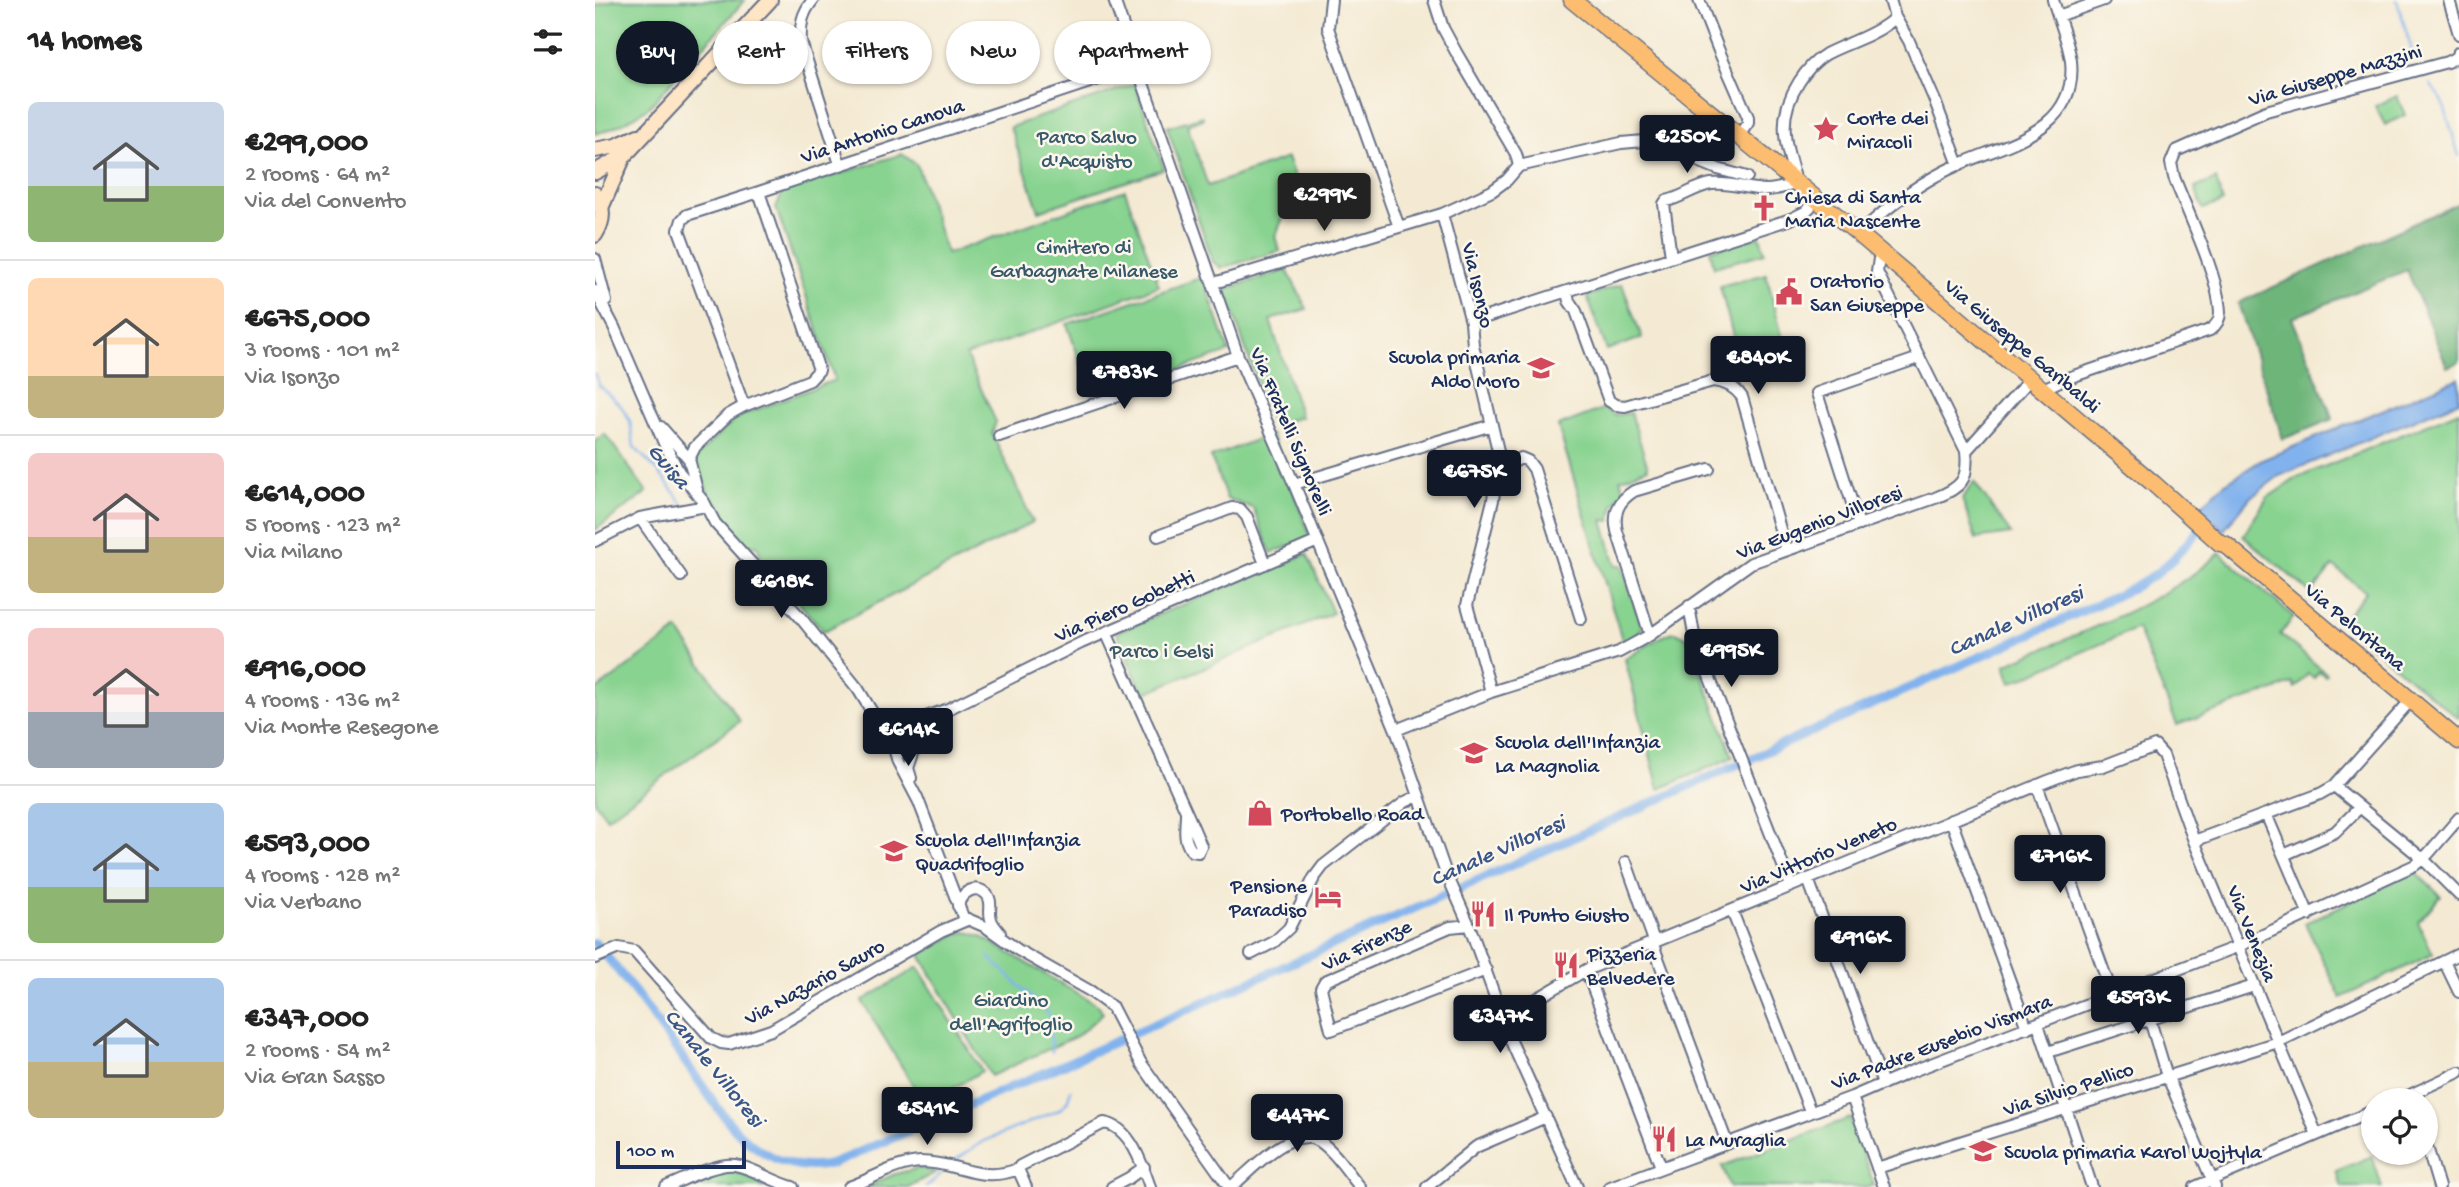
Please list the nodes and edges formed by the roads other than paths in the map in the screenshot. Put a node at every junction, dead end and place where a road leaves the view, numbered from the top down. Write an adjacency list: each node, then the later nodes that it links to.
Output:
1 (770, 0): 19 (street)
2 (813, 0): 23 (street)
3 (1114, 0): 14 (street, Via Fratelli Signorelli)
4 (1331, 0): 34 (street)
5 (1434, 0): 25 (street)
6 (1572, 0): 20 (main road, Via Giuseppe Garibaldi)
7 (1699, 0): 20 (street)
8 (1890, 0): 13 (street)
9 (2053, 0): 12 (street)
10 (2104, 0): 12 (street)
11 (2449, 0): 15 (street)
12 (2058, 16): 24 (street)
13 (1895, 17): 24 (street); 28 (street)
14 (1122, 21)
15 (2459, 34)
16 (2458, 54): 48 (street, Via Giuseppe Mazzini)
17 (1083, 84): 23 (street, Via Antonio Canova)
18 (1144, 84): 40 (street, Via Fratelli Signorelli)
19 (646, 132): 21 (street); 22 (street)
20 (1739, 135): 28 (main road, Via Giuseppe Garibaldi)
21 (595, 150)
22 (624, 156): 26 (street); 32 (street)
23 (839, 163): 29 (street, Via Antonio Canova)
24 (1959, 165): 35 (street)
25 (1519, 166): 27 (street); 33 (street)
26 (595, 172)
27 (1747, 177)
28 (1797, 182): 31 (main road, Via Giuseppe Garibaldi); 38 (street)
29 (759, 192): 49 (street); 49 (street, Via Antonio Canova)
30 (595, 194): 32 (street)
31 (1817, 200): 35 (main road, Via Giuseppe Garibaldi); 38 (street)
32 (601, 208): 36 (street)
33 (1442, 214): 34 (street); 44 (street, Via Isonzo)
34 (1399, 227): 40 (street)
35 (1859, 233): 37 (main road, Via Giuseppe Garibaldi)
36 (595, 234)
37 (1880, 252): 47 (street); 48 (main road, Via Giuseppe Garibaldi)
38 (1671, 257): 42 (street)
39 (595, 258): 45 (street)
40 (1214, 283): 46 (street, Via Fratelli Signorelli)
41 (595, 291): 45 (street)
42 (1570, 291): 44 (street); 66 (street)
43 (595, 312): 45 (street)
44 (1471, 322): 50 (street, Via Isonzo)
45 (614, 327): 54 (street)
46 (1238, 356): 51 (street); 58 (street, Via Fratelli Signorelli)
47 (1919, 358): 53 (street); 62 (street)
48 (2037, 384): 53 (street, Via Eugenio Villoresi); 60 (main road, Via Giuseppe Garibaldi)
49 (744, 406): 52 (street)
50 (1492, 425): 57 (street, Via Isonzo); 58 (street)
51 (999, 436)
52 (695, 447): 54 (street); 55 (street)
53 (1966, 451): 62 (street, Via Eugenio Villoresi)
54 (675, 452): 55 (street); 59 (street)
55 (689, 459): 59 (street)
56 (1709, 470): 73 (street)
57 (1498, 471): 70 (street); 75 (street, Via Isonzo)
58 (1294, 484): 65 (street, Via Fratelli Signorelli)
59 (703, 502): 61 (street); 80 (street)
60 (2189, 513): 76 (main road, Via Peloritana)
61 (640, 518): 64 (street); 68 (street)
62 (1859, 525): 66 (street, Via Eugenio Villoresi)
63 (1159, 536): 67 (street)
64 (595, 541)
65 (1318, 541): 67 (street, Via Piero Gobetti); 79 (street, Via Fratelli Signorelli)
66 (1786, 550): 69 (street, Via Eugenio Villoresi)
67 (1265, 564): 72 (street, Via Piero Gobetti)
68 (681, 576)
69 (1689, 606): 71 (street, Via Eugenio Villoresi); 74 (street)
70 (1581, 619)
71 (1672, 619): 73 (street, Via Eugenio Villoresi); 74 (street)
72 (1106, 632): 77 (street, Via Piero Gobetti); 89 (street)
73 (1650, 635): 75 (street, Via Eugenio Villoresi)
74 (1695, 640): 99 (street)
75 (1491, 692): 79 (street, Via Eugenio Villoresi)
76 (2411, 700): 81 (main road, Via Peloritana); 85 (street)
77 (948, 709): 78 (street, Via Piero Gobetti); 82 (street, Via Piero Gobetti)
78 (906, 726): 80 (street); 82 (street)
79 (1396, 730): 86 (street, Via Fratelli Signorelli)
80 (893, 741): 82 (street); 87 (street)
81 (2459, 741)
82 (916, 746): 87 (street)
83 (2155, 746): 84 (street, Via Vittorio Veneto); 93 (street, Via Venezia)
84 (2037, 785): 92 (street, Via Vittorio Veneto); 119 (street)
85 (2334, 786): 88 (street); 90 (street)
86 (1417, 796): 106 (street, Via Fratelli Signorelli); 110 (street)
87 (919, 803): 95 (street)
88 (2359, 808): 94 (street); 96 (street)
89 (1186, 813)
90 (2266, 814): 93 (street); 94 (street)
91 (2459, 818): 96 (street, Via Padre Eusebio Vismara)
92 (1951, 820): 98 (street, Via Vittorio Veneto); 123 (street)
93 (2195, 841): 109 (street, Via Venezia)
94 (2284, 855): 105 (street)
95 (942, 859): 100 (street); 104 (street)
96 (2423, 859): 101 (street); 105 (street, Via Padre Eusebio Vismara)
97 (1626, 862): 108 (street)
98 (1808, 879): 99 (street, Via Vittorio Veneto); 128 (street)
99 (1791, 886): 103 (street, Via Vittorio Veneto)
100 (971, 890): 102 (street); 104 (street)
101 (2459, 895)
102 (990, 911): 104 (street); 107 (street)
103 (1732, 911): 108 (street, Via Vittorio Veneto); 132 (street)
104 (965, 915): 107 (street); 112 (street, Via Nazario Sauro)
105 (2309, 915): 109 (street, Via Padre Eusebio Vismara)
106 (1469, 925): 114 (street, Via Fratelli Signorelli); 114 (street, Via Firenze)
107 (1006, 941): 148 (street)
108 (1653, 942): 115 (street, Via Vittorio Veneto); 136 (street)
109 (2239, 946): 116 (street, Via Padre Eusebio Vismara); 117 (street, Via Venezia)
110 (1251, 954)
111 (2459, 954): 113 (street, Via Silvio Pellico)
112 (595, 958)
113 (2444, 961): 118 (street); 124 (street, Via Silvio Pellico)
114 (1486, 970): 120 (street, Via Fratelli Signorelli)
115 (1586, 970): 120 (street, Via Vittorio Veneto); 138 (street)
116 (2139, 984): 119 (street, Via Padre Eusebio Vismara); 121 (street)
117 (2254, 986): 121 (street); 124 (street, Via Venezia)
118 (2459, 992)
119 (2112, 995): 122 (street, Via Padre Eusebio Vismara)
120 (1504, 1018): 134 (street, Via Fratelli Signorelli)
121 (2150, 1021): 125 (street); 127 (street)
122 (2038, 1024): 123 (street, Via Padre Eusebio Vismara); 125 (street)
123 (2027, 1028): 128 (street, Via Padre Eusebio Vismara)
124 (2278, 1042): 127 (street, Via Silvio Pellico); 135 (street, Via Venezia)
125 (2048, 1052): 131 (street)
126 (2459, 1072): 129 (street)
127 (2167, 1077): 131 (street, Via Silvio Pellico); 142 (street)
128 (1883, 1084): 130 (street, Via Padre Eusebio Vismara)
129 (2431, 1088)
130 (1852, 1097): 132 (street, Via Padre Eusebio Vismara); 139 (street)
131 (2066, 1109): 139 (street, Via Silvio Pellico); 154 (street)
132 (1810, 1111): 136 (street, Via Padre Eusebio Vismara)
133 (2361, 1116): 135 (street)
134 (1546, 1117): 150 (street); 151 (street, Via Fratelli Signorelli)
135 (2317, 1135): 142 (street)
136 (1727, 1143): 138 (street, Via Padre Eusebio Vismara)
137 (2432, 1165): 156 (street)
138 (1661, 1167): 152 (street, Via Padre Eusebio Vismara)
139 (1877, 1168): 153 (street)
140 (1018, 1169): 141 (street); 145 (street); 146 (street)
141 (1147, 1177): 147 (street)
142 (2214, 1184): 155 (street)
143 (666, 1187): 144 (street)
144 (793, 1187)
145 (849, 1187)
146 (1027, 1187)
147 (1112, 1187)
148 (1230, 1187): 149 (street)
149 (1360, 1187)
150 (1427, 1187)
151 (1577, 1187)
152 (1610, 1187)
153 (1884, 1187)
154 (2092, 1187)
155 (2195, 1187)
156 (2439, 1187)

